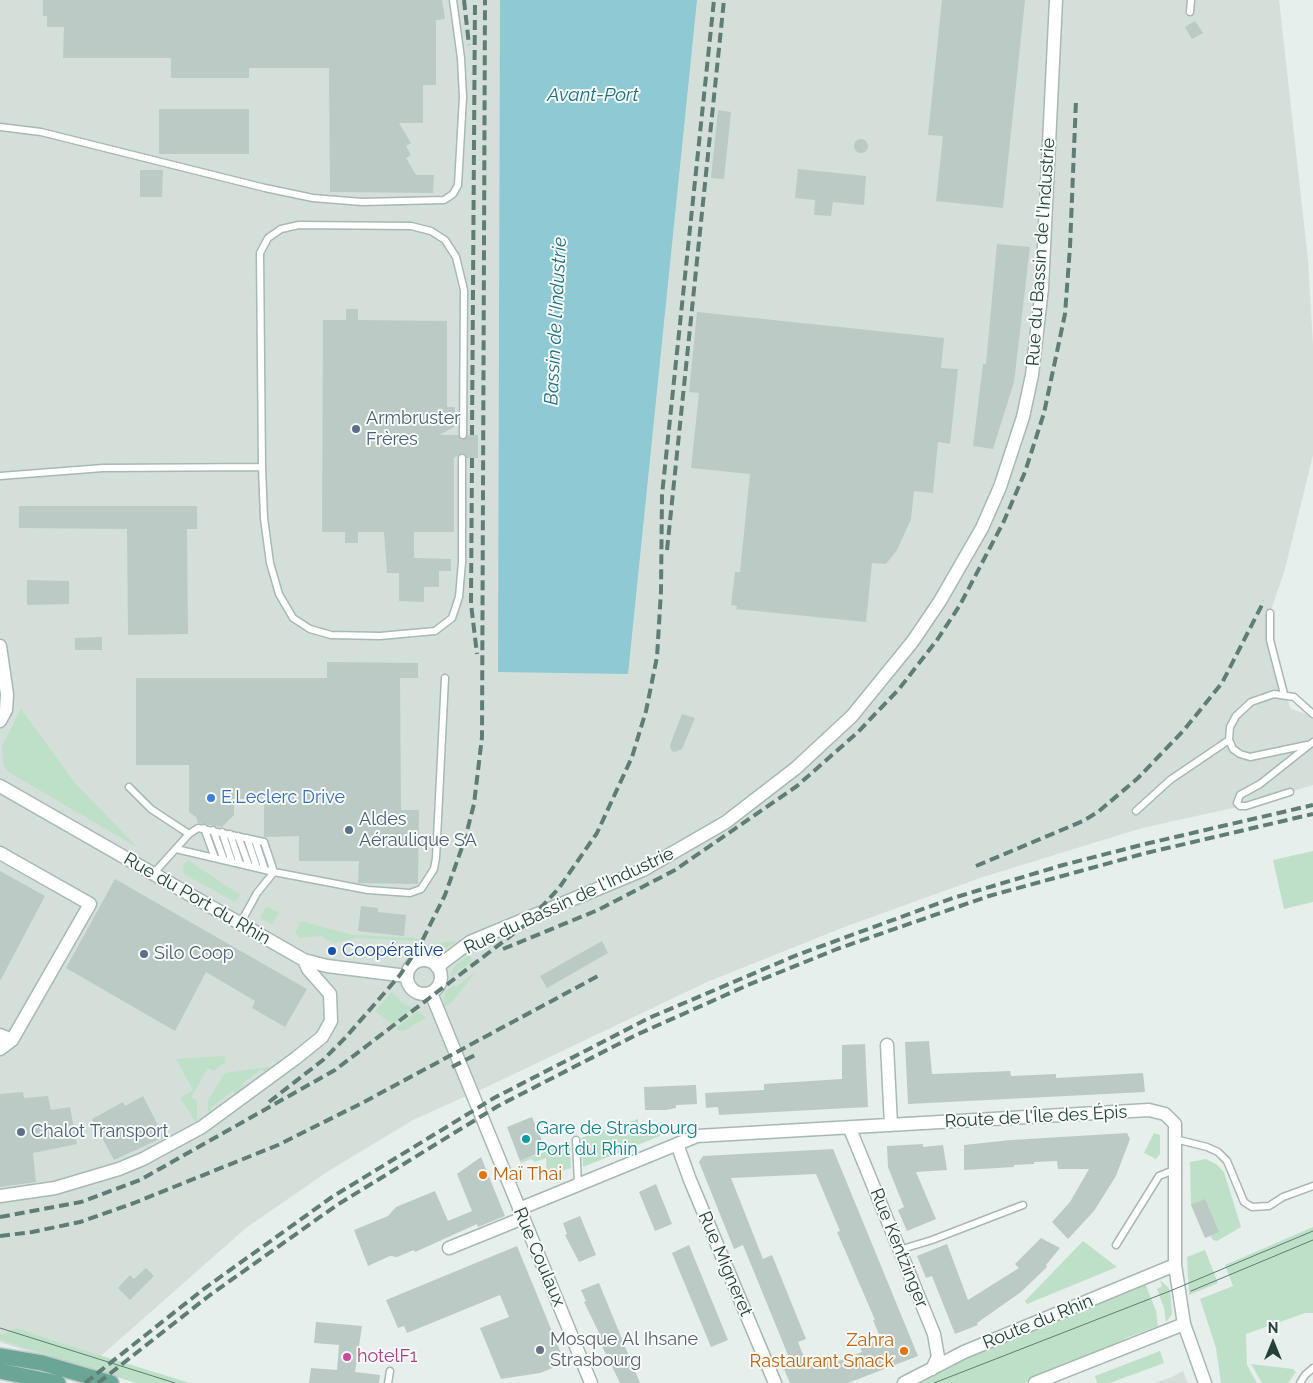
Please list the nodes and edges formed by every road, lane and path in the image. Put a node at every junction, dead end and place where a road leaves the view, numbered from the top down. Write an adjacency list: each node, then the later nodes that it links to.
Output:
1 (453, 0): 5 (lane)
2 (1056, 0): 42 (street, Rue du Bassin de l'Industrie)
3 (1191, 0): 4 (lane)
4 (1190, 12)
5 (0, 128)
6 (463, 434): 8 (lane)
7 (462, 458): 8 (lane)
8 (262, 467): 9 (lane)
9 (0, 476)
10 (1270, 613): 13 (lane)
11 (0, 646): 15 (street)
12 (445, 678): 38 (lane)
13 (1284, 694): 14 (lane); 16 (lane)
14 (1313, 714)
15 (0, 721)
16 (1229, 740): 17 (lane); 21 (lane)
17 (1310, 743): 20 (lane)
18 (0, 786): 39 (street, Rue du Port du Rhin)
19 (129, 787): 25 (lane)
20 (1290, 792)
21 (1136, 811)
22 (204, 828): 23 (lane); 25 (lane); 31 (lane)
23 (213, 830): 24 (lane); 32 (lane)
24 (222, 832): 26 (lane); 33 (lane)
25 (189, 834): 29 (lane)
26 (234, 835): 27 (lane); 34 (lane); 35 (lane)
27 (247, 838): 28 (lane); 36 (lane)
28 (255, 840): 37 (lane); 38 (lane)
29 (176, 848): 31 (lane); 39 (lane)
30 (0, 852): 45 (street)
31 (215, 858): 32 (lane)
32 (224, 860): 33 (lane)
33 (232, 862): 34 (lane)
34 (240, 864): 35 (lane)
35 (249, 866): 36 (lane)
36 (257, 868): 37 (lane)
37 (265, 870): 38 (lane)
38 (274, 872): 40 (lane)
39 (153, 874): 40 (street, Rue du Port du Rhin)
40 (240, 924): 41 (street, Rue du Port du Rhin)
41 (304, 960): 43 (street, Rue du Port du Rhin); 56 (street)
42 (437, 967): 43 (street); 44 (street)
43 (407, 976): 44 (street)
44 (430, 992): 58 (street, Rue Coulaux)
45 (6, 1037): 47 (street)
46 (887, 1045): 48 (street)
47 (0, 1049)
48 (891, 1125): 49 (street, Route de l'Île des Épis); 50 (street, Route de l'Île des Épis)
49 (850, 1128): 52 (street, Route de l'Île des Épis); 61 (street, Rue Kentzinger)
50 (1174, 1138): 53 (street); 55 (lane)
51 (576, 1140): 54 (lane)
52 (677, 1144): 54 (street, Route de l'Île des Épis); 73 (street, Rue Migneret)
53 (1174, 1170): 59 (lane); 62 (street)
54 (578, 1185): 58 (street, Route de l'Île des Épis)
55 (1313, 1186)
56 (0, 1196)
57 (1023, 1205): 61 (lane)
58 (521, 1214): 60 (street, Route de l'Île des Épis); 72 (street, Rue Coulaux)
59 (1116, 1245)
60 (449, 1248)
61 (899, 1250): 66 (street, Rue Kentzinger)
62 (1175, 1265): 63 (street); 66 (street, Route du Rhin)
63 (1184, 1324): 75 (street); 76 (street)
64 (0, 1356): 70 (main road)
65 (1313, 1368): 77 (lane)
66 (932, 1369): 74 (street, Route du Rhin)
67 (0, 1371): 69 (main road)
68 (390, 1371): 71 (lane)
69 (58, 1383)
70 (111, 1383)
71 (388, 1383)
72 (591, 1383)
73 (775, 1383)
74 (904, 1383)
75 (1035, 1383)
76 (1205, 1383)
77 (1300, 1383)

